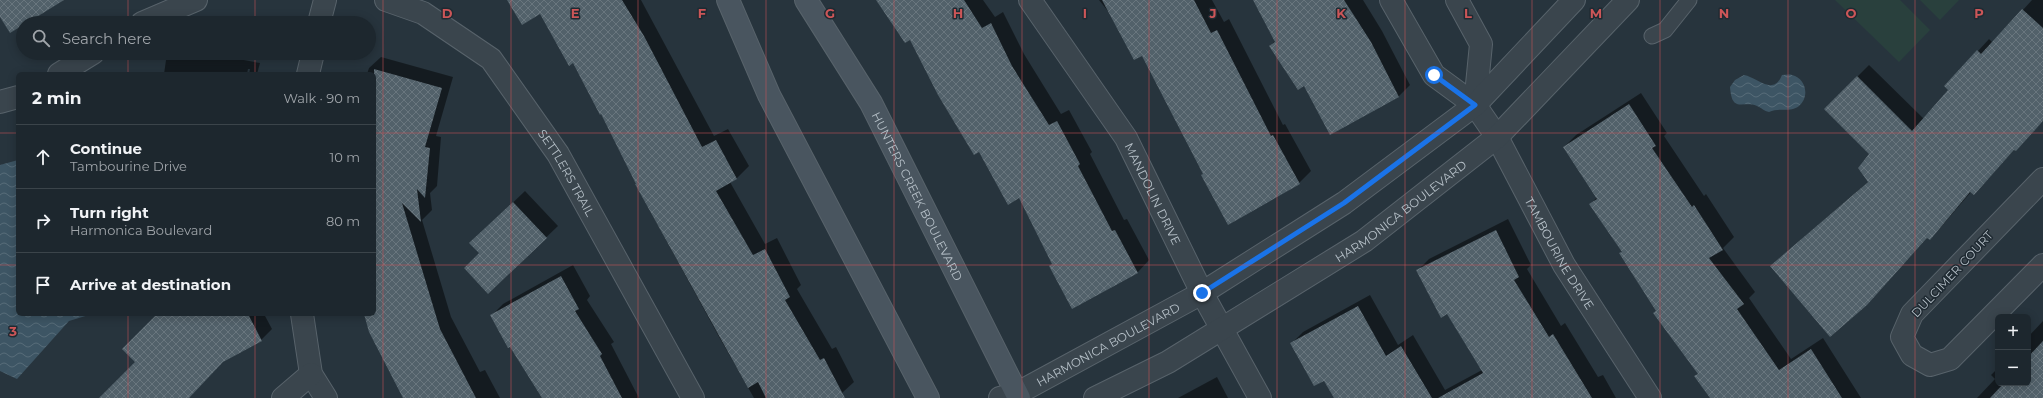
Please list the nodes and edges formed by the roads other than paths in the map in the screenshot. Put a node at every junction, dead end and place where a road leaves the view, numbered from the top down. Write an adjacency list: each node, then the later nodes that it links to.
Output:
1 (196, 0): 12 (street)
2 (325, 0): 13 (street)
3 (386, 0): 32 (street, SETTLERS TRAIL)
4 (728, 0): 33 (street)
5 (806, 0): 29 (street, HUNTERS CREEK BOULEVARD)
6 (1030, 0): 25 (street, MANDOLIN DRIVE)
7 (1391, 0): 21 (street, TAMBOURINE DRIVE)
8 (1457, 0): 21 (street)
9 (1574, 0): 21 (street, HARMONICA BOULEVARD)
10 (1628, 0): 22 (street, HARMONICA BOULEVARD)
11 (1689, 0): 14 (lane)
12 (158, 16)
13 (321, 16)
14 (1652, 36)
15 (82, 60): 17 (street)
16 (311, 60): 18 (street)
17 (62, 72)
18 (308, 72)
19 (16, 98): 20 (street)
20 (0, 102)
21 (1475, 105): 22 (street, TAMBOURINE DRIVE); 25 (street, HARMONICA BOULEVARD)
22 (1497, 137): 27 (street, HARMONICA BOULEVARD); 36 (street, TAMBOURINE DRIVE)
23 (2041, 185): 24 (street, DULCIMER COURT)
24 (2043, 265)
25 (1202, 293): 27 (street, MANDOLIN DRIVE); 29 (street, HARMONICA BOULEVARD)
26 (302, 316): 28 (street)
27 (1222, 329): 34 (street, HARMONICA BOULEVARD); 35 (street, MANDOLIN DRIVE)
28 (311, 374): 30 (street); 31 (street)
29 (1012, 397)
30 (283, 398)
31 (326, 398)
32 (693, 398)
33 (928, 398)
34 (1095, 398)
35 (1260, 398)
36 (1650, 398)

